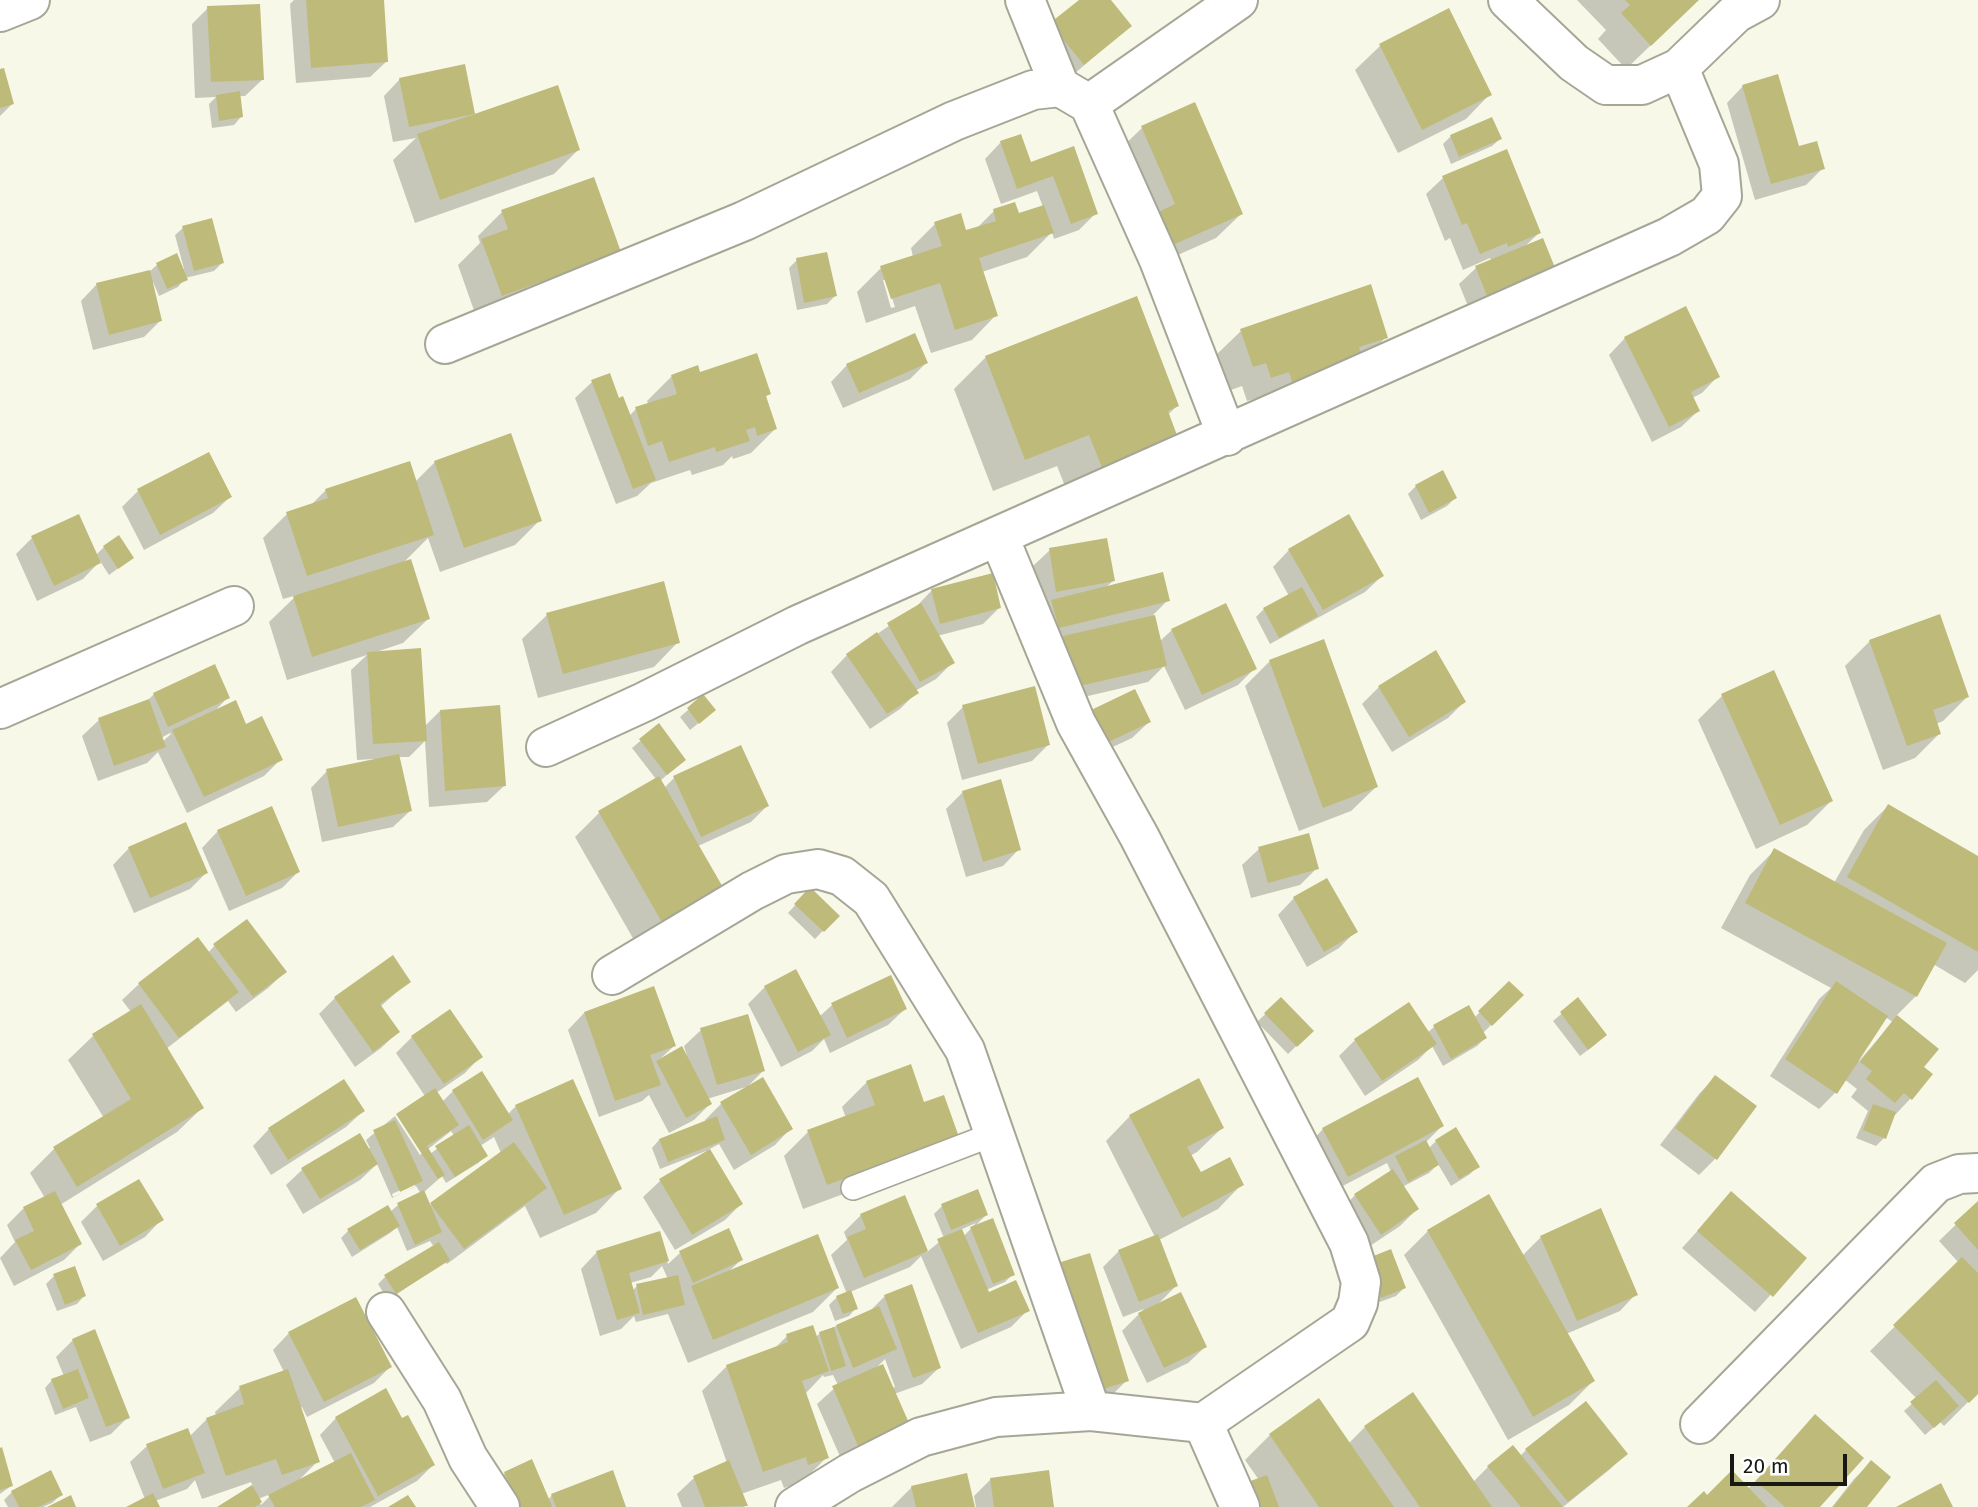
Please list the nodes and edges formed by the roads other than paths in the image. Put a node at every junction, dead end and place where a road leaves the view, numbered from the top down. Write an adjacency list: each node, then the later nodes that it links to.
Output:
1 (30, 0): 6 (street)
2 (1025, 0): 8 (street)
3 (1238, 0): 8 (street)
4 (1508, 0): 7 (street)
5 (1760, 0): 7 (street)
6 (0, 12)
7 (1679, 68): 10 (street)
8 (1074, 96): 9 (street); 10 (street)
9 (445, 344)
10 (1227, 436): 11 (street)
11 (999, 537): 14 (street); 21 (street)
12 (234, 606): 13 (street)
13 (0, 709)
14 (545, 747)
15 (612, 975): 16 (street)
16 (994, 1133): 18 (lane); 20 (street)
17 (1978, 1173): 22 (street)
18 (853, 1188)
19 (386, 1312): 23 (street)
20 (1091, 1411): 21 (street); 24 (street)
21 (1203, 1423): 25 (street)
22 (1700, 1424)
23 (500, 1507)
24 (795, 1507)
25 (1240, 1507)

